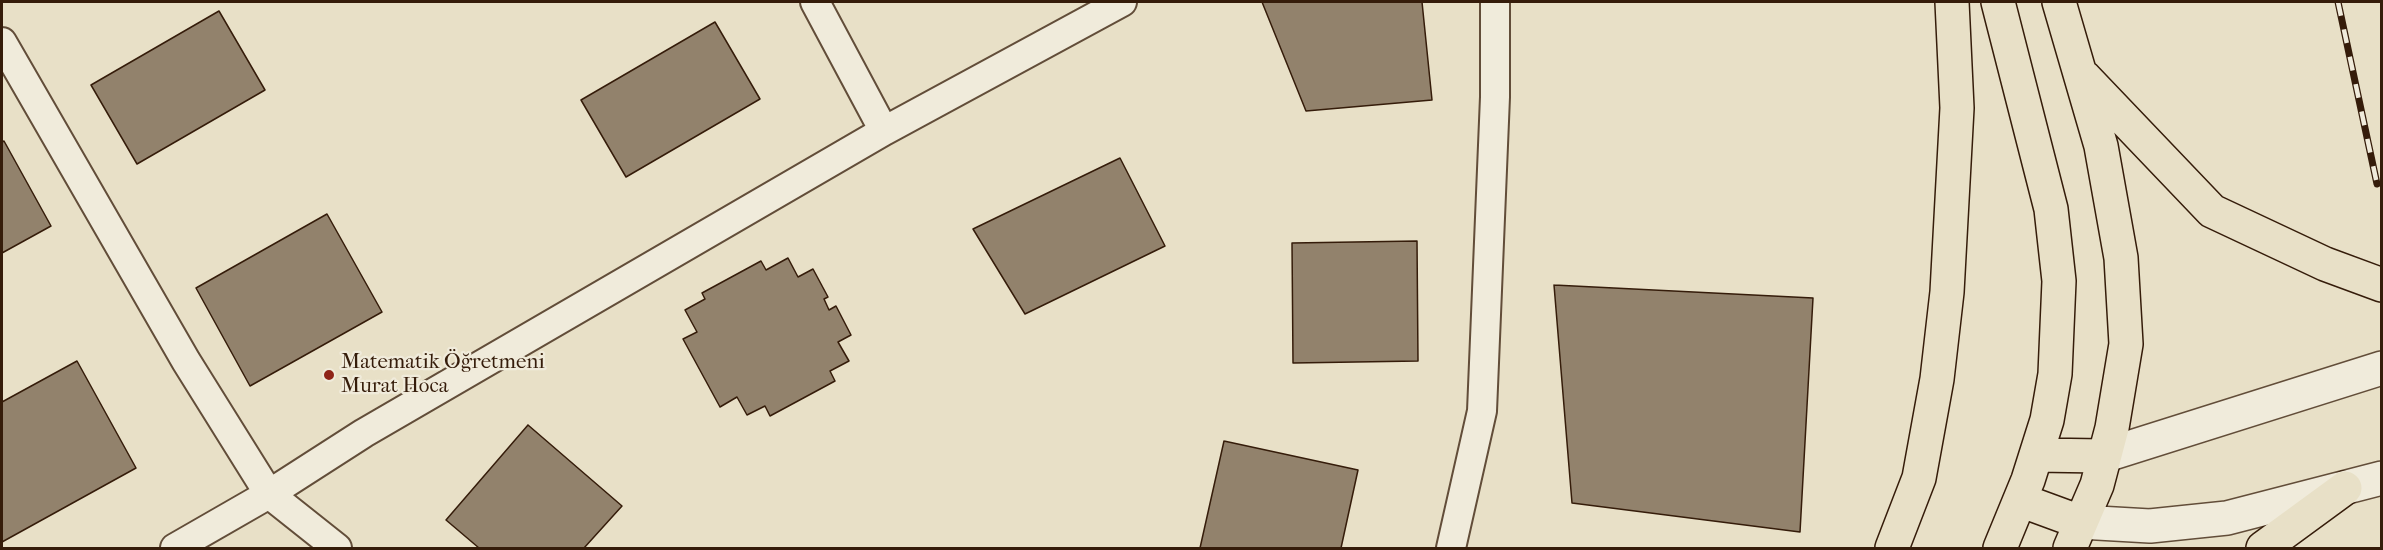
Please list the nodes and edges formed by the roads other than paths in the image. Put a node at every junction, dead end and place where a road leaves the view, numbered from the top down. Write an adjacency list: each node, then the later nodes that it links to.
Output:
1 (815, 2): 9 (street)
2 (1122, 2): 9 (street)
3 (1495, 2): 21 (street)
4 (1952, 2): 22 (main road)
5 (1998, 2): 12 (main road)
6 (2059, 2): 8 (main road)
7 (2, 42): 16 (street)
8 (2080, 74): 10 (main road); 13 (main road)
9 (884, 131): 16 (street)
10 (2382, 285)
11 (2382, 369): 13 (street)
12 (2036, 455): 13 (main road); 17 (main road)
13 (2103, 456): 18 (main road)
14 (2382, 478): 15 (street)
15 (2345, 488): 18 (street); 24 (main road)
16 (269, 494): 19 (street); 20 (street)
17 (2020, 500): 18 (main road); 23 (main road)
18 (2075, 535)
19 (174, 549)
20 (337, 549)
21 (1451, 549)
22 (1892, 549)
23 (2000, 549)
24 (2264, 549)

